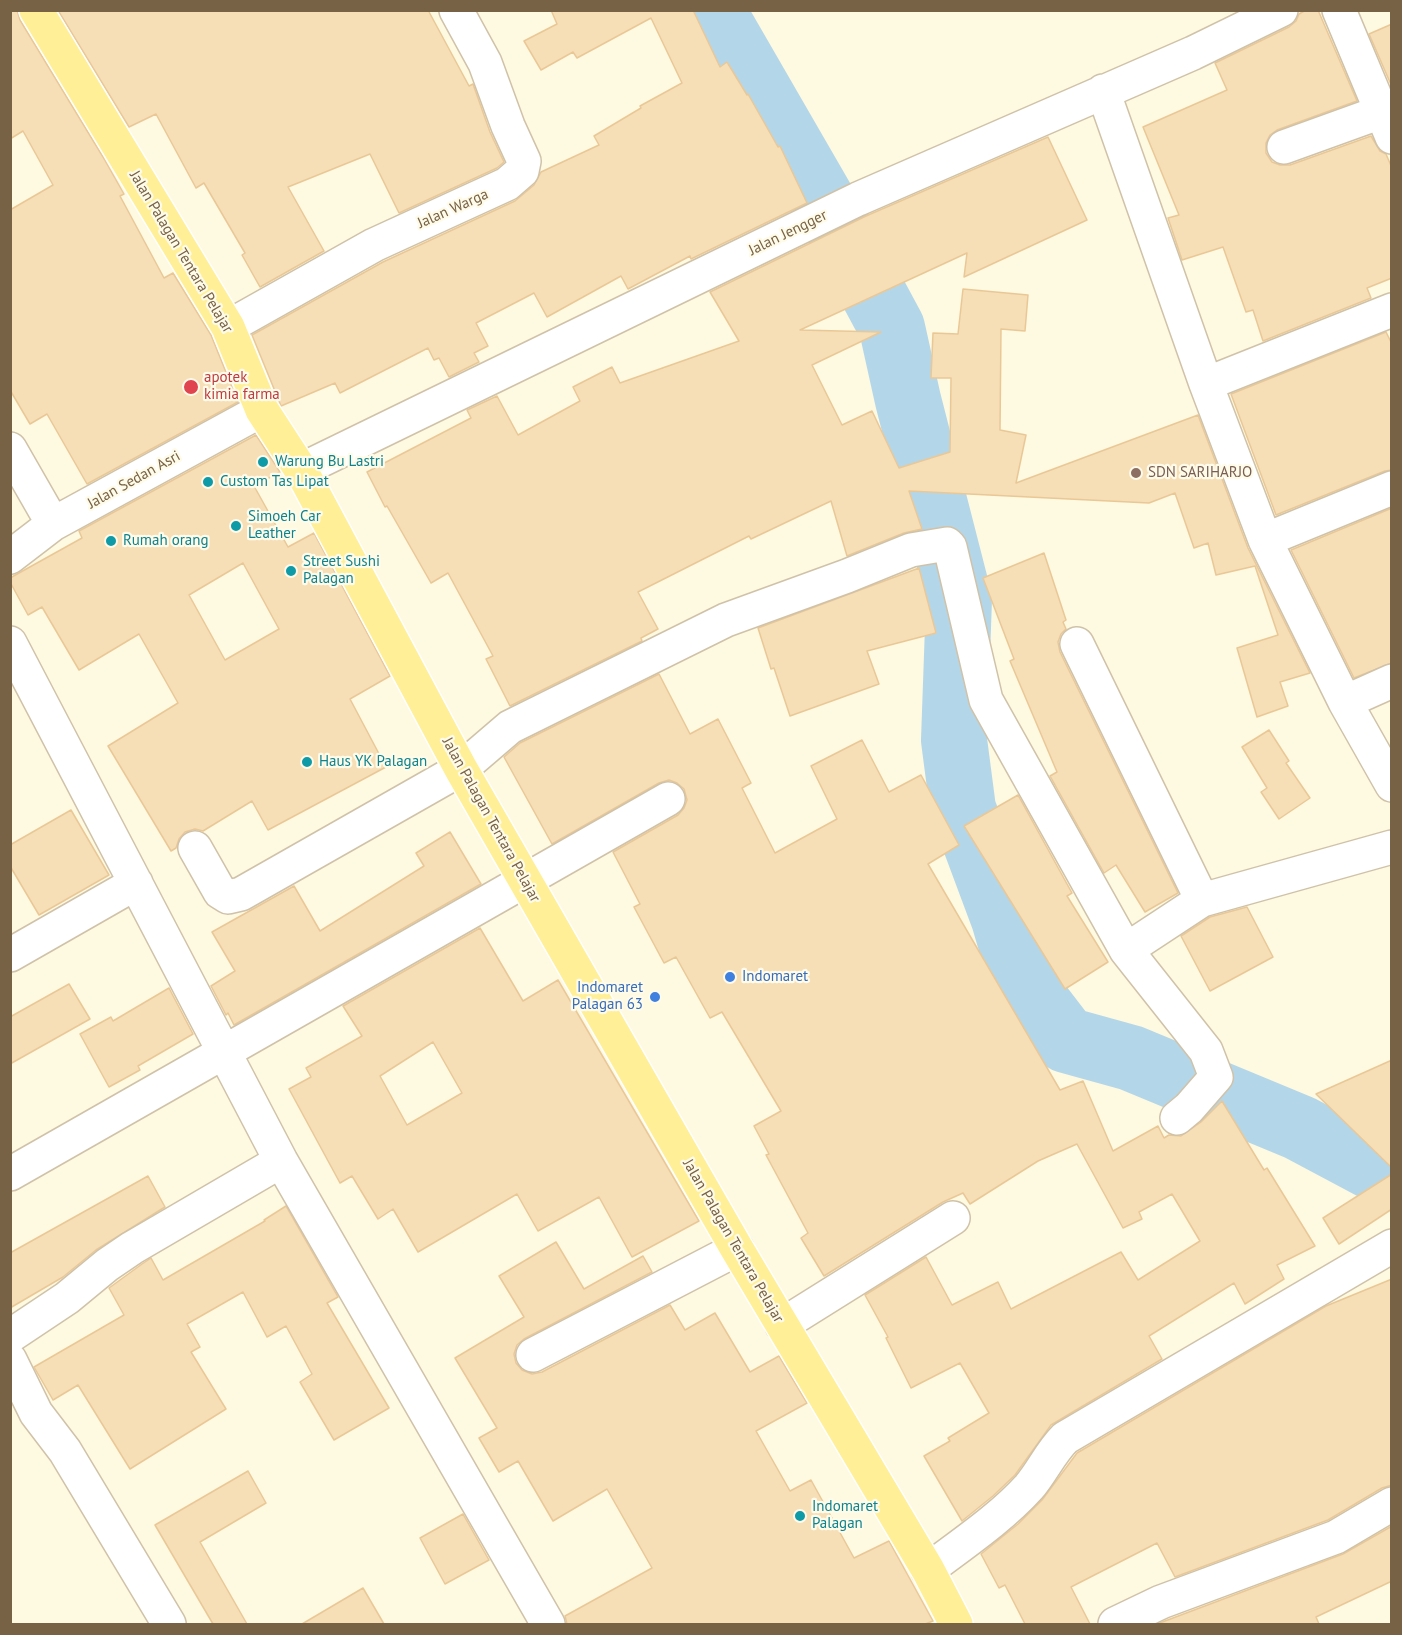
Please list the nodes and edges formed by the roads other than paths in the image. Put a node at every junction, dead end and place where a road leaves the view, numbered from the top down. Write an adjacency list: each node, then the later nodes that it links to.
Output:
1 (456, 10): 9 (street, Jalan Warga)
2 (1281, 10): 5 (street, Jalan Jengger)
3 (1339, 10): 6 (street)
4 (42, 13): 9 (main road, Jalan Palagan Tentara Pelajar)
5 (1103, 91): 10 (street); 13 (street, Jalan Jengger)
6 (1388, 125): 7 (street)
7 (1284, 147)
8 (1392, 310): 10 (street)
9 (228, 327): 11 (main road, Jalan Palagan Tentara Pelajar)
10 (1206, 384): 16 (street)
11 (262, 410): 13 (main road, Jalan Palagan Tentara Pelajar); 15 (street, Jalan Sedan Asri)
12 (10, 449): 15 (street)
13 (301, 470): 22 (main road, Jalan Palagan Tentara Pelajar)
14 (1392, 488): 16 (street)
15 (52, 524): 17 (street, Jalan Sedan Asri)
16 (1265, 540): 21 (street)
17 (10, 556)
18 (10, 643): 28 (street)
19 (1077, 644): 29 (street)
20 (1392, 681): 21 (street)
21 (1346, 702): 23 (street)
22 (461, 769): 26 (street); 27 (main road, Jalan Palagan Tentara Pelajar); 30 (street)
23 (1392, 785)
24 (668, 799): 27 (street)
25 (1392, 847): 29 (street)
26 (195, 848)
27 (524, 879): 32 (street); 38 (main road, Jalan Palagan Tentara Pelajar)
28 (136, 883): 31 (street); 32 (street)
29 (1202, 900): 30 (street)
30 (1126, 950): 33 (street)
31 (10, 955)
32 (223, 1052): 34 (street); 35 (street)
33 (1183, 1113)
34 (281, 1161): 40 (street); 46 (street)
35 (10, 1174)
36 (953, 1218): 39 (street)
37 (1392, 1246): 44 (street)
38 (736, 1249): 39 (main road, Jalan Palagan Tentara Pelajar); 41 (street)
39 (782, 1325): 44 (main road, Jalan Palagan Tentara Pelajar)
40 (10, 1336)
41 (533, 1355)
42 (10, 1360): 45 (street)
43 (1392, 1504): 48 (street)
44 (928, 1570): 47 (main road, Jalan Palagan Tentara Pelajar)
45 (169, 1624)
46 (548, 1624)
47 (956, 1624)
48 (1116, 1624)

